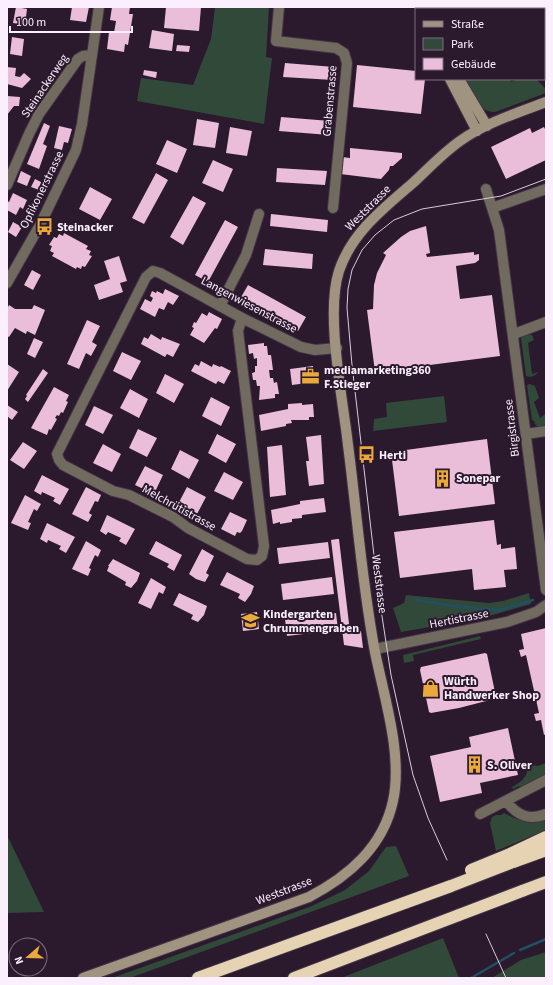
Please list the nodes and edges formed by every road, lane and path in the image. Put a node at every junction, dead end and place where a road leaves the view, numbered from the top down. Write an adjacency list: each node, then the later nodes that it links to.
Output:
1 (99, 7): 3 (street, Opfikonerstrasse)
2 (279, 7): 11 (street, Grabenstrasse)
3 (92, 55): 8 (street, Steinackerweg); 15 (street, Opfikonerstrasse)
4 (451, 80): 7 (main road)
5 (459, 80): 7 (main road)
6 (546, 102): 7 (main road, Weststrasse)
7 (482, 128): 20 (main road, Weststrasse)
8 (7, 185)
9 (486, 188): 12 (street, Birgistrasse)
10 (546, 189): 12 (street)
11 (333, 208)
12 (492, 208): 19 (street, Birgistrasse)
13 (259, 214): 16 (street)
14 (153, 272): 16 (street, Langenwiesenstrasse); 17 (street, Melchrütistrasse)
15 (7, 283)
16 (220, 306): 17 (street, Langenwiesenstrasse)
17 (242, 318): 20 (street, Langenwiesenstrasse)
18 (546, 322): 19 (street)
19 (514, 334): 22 (street, Birgistrasse)
20 (337, 348): 25 (main road, Weststrasse)
21 (546, 431): 22 (street)
22 (526, 434): 23 (street, Birgistrasse)
23 (546, 590)
24 (546, 606): 25 (street, Hertistrasse)
25 (375, 649): 34 (main road, Weststrasse)
26 (546, 780): 27 (street)
27 (506, 801): 28 (street); 29 (street)
28 (480, 814)
29 (546, 814)
30 (546, 837): 32 (highway)
31 (546, 850): 32 (highway)
32 (512, 858): 35 (highway, bridge)
33 (546, 882): 36 (highway, bridge)
34 (83, 978)
35 (198, 978)
36 (294, 978)

